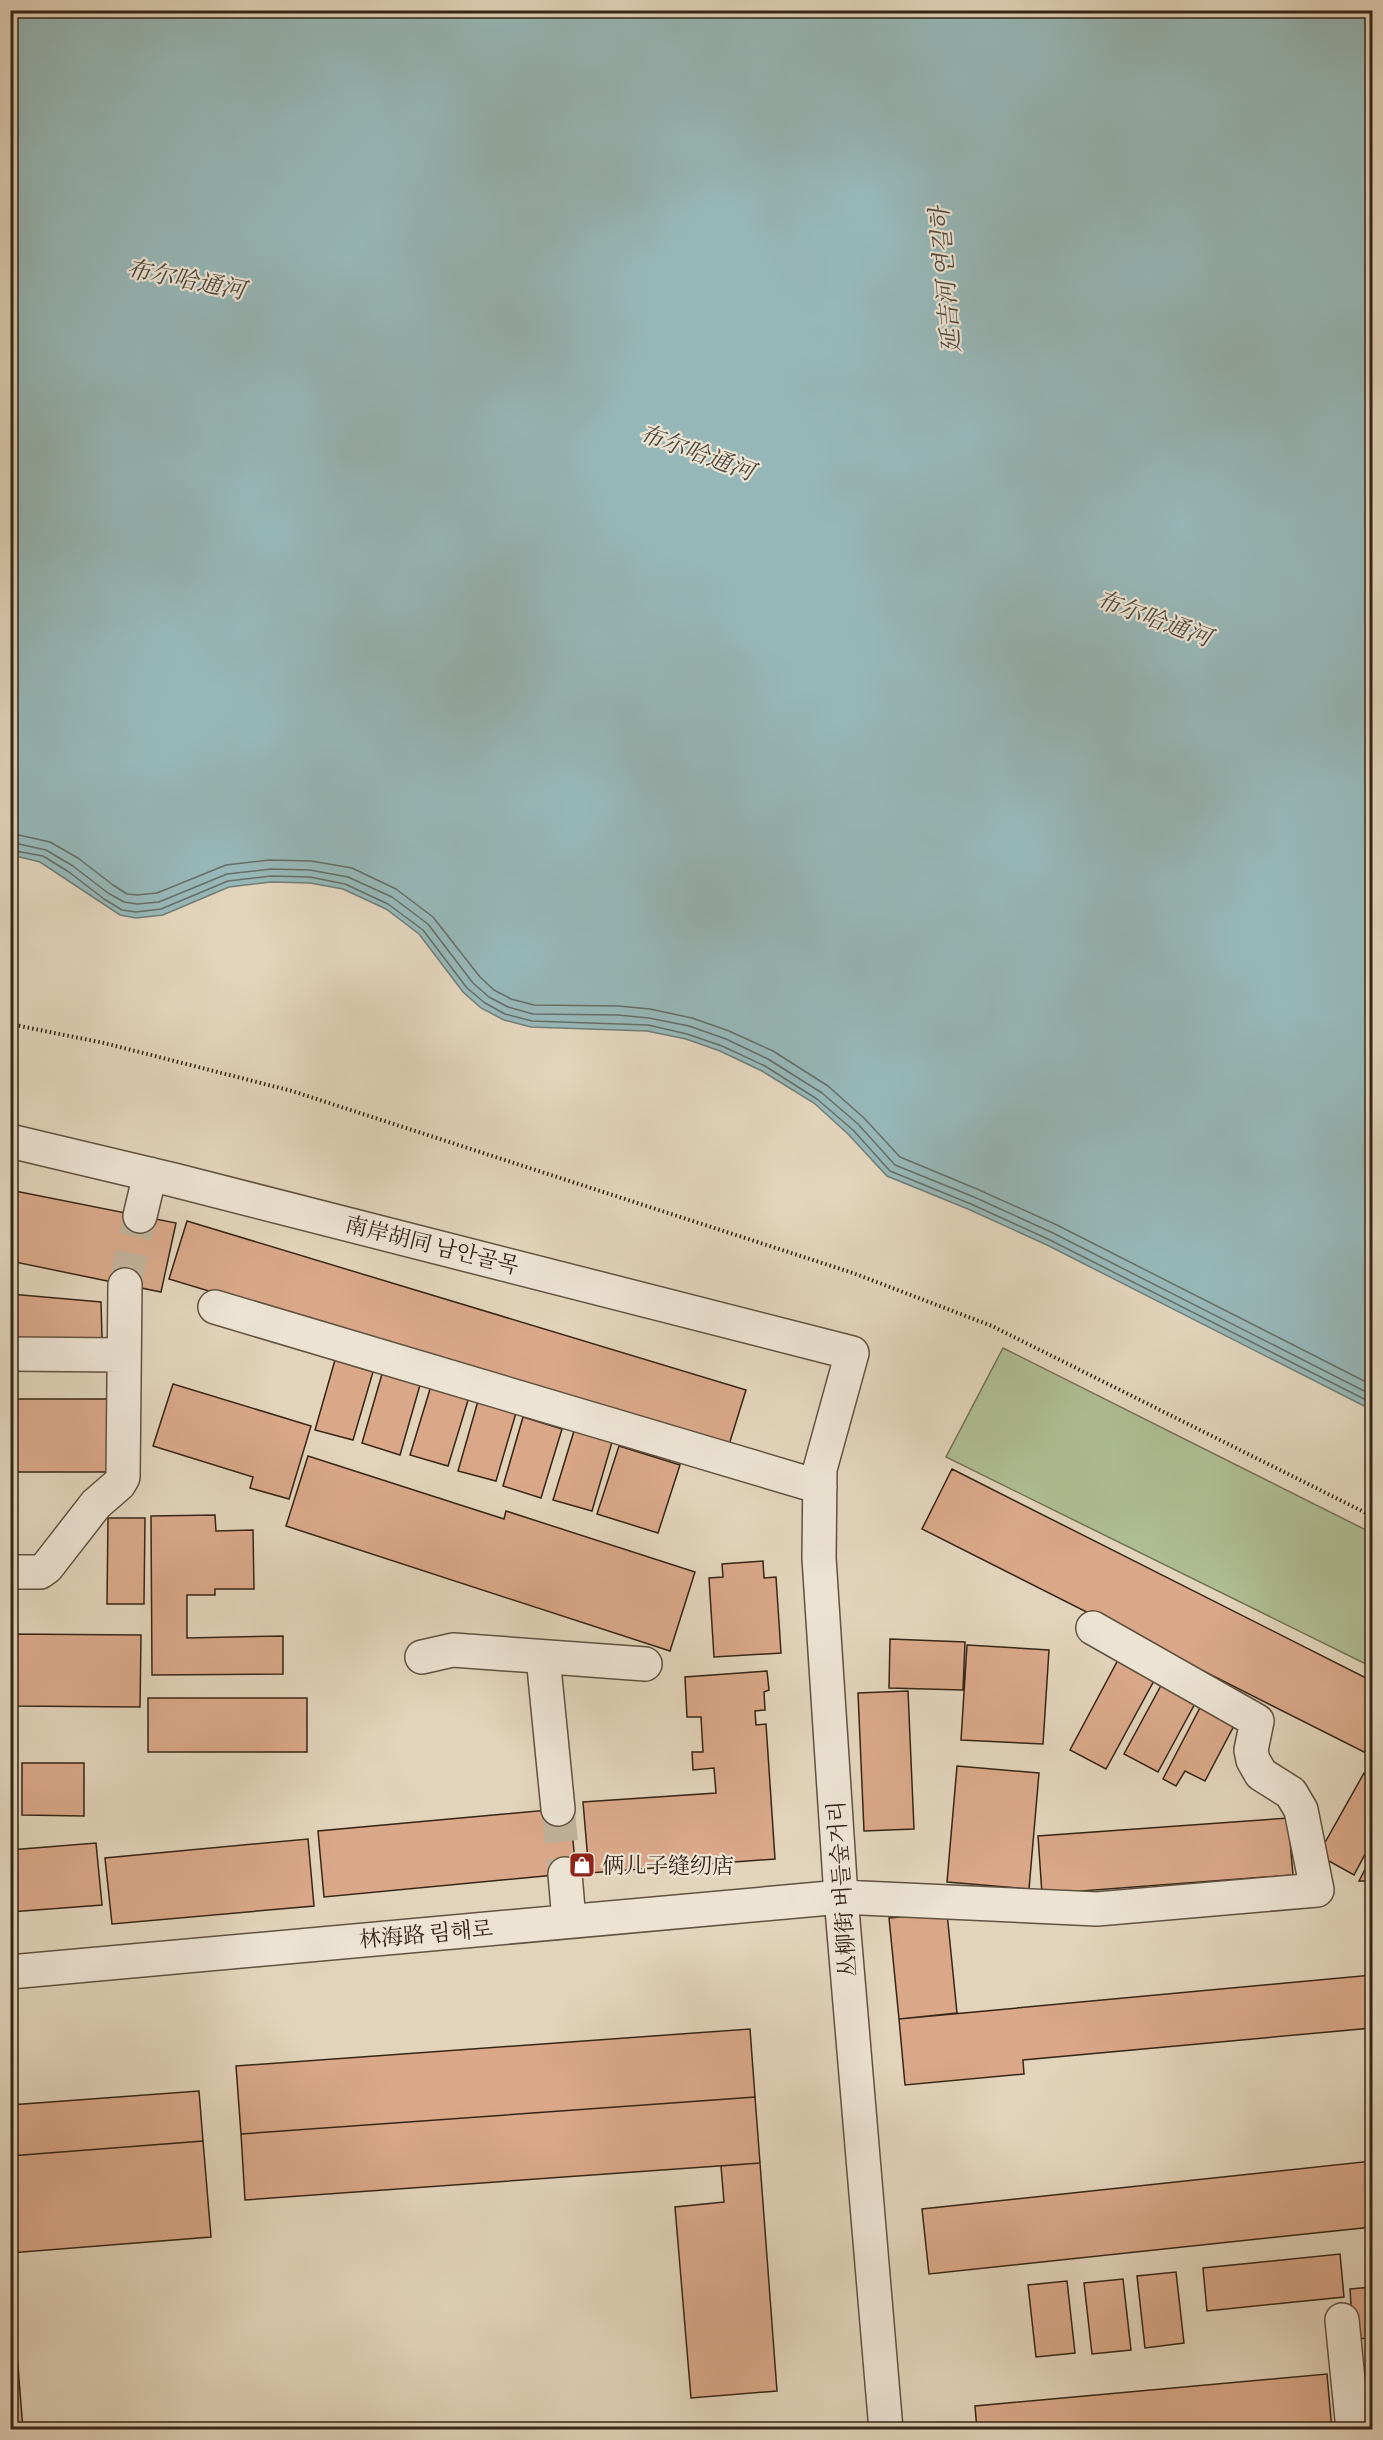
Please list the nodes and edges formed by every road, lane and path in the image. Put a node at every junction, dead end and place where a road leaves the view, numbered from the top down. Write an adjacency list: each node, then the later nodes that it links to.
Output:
1 (10, 1024): 11 (path)
2 (10, 1141): 3 (street, 南岸胡同 남안골목)
3 (150, 1174): 4 (street); 7 (street, 南岸胡同 남안골목)
4 (140, 1216)
5 (124, 1285): 9 (street)
6 (215, 1307): 10 (street)
7 (852, 1353): 10 (street, 丛柳街 버들숲거리)
8 (10, 1354): 9 (street)
9 (123, 1355): 12 (street)
10 (820, 1487): 19 (street, 丛柳街 버들숲거리)
11 (1372, 1516)
12 (10, 1572)
13 (1093, 1628): 19 (street, 林海路 림해로)
14 (422, 1657): 15 (street)
15 (543, 1657): 16 (street); 17 (street)
16 (645, 1664)
17 (558, 1809)
18 (565, 1874): 20 (street)
19 (842, 1897): 20 (street, 林海路 림해로); 23 (street, 丛柳街 버들숲거리)
20 (569, 1922): 21 (street, 林海路 림해로)
21 (10, 1972)
22 (1342, 2320): 24 (street)
23 (886, 2430)
24 (1353, 2430)

